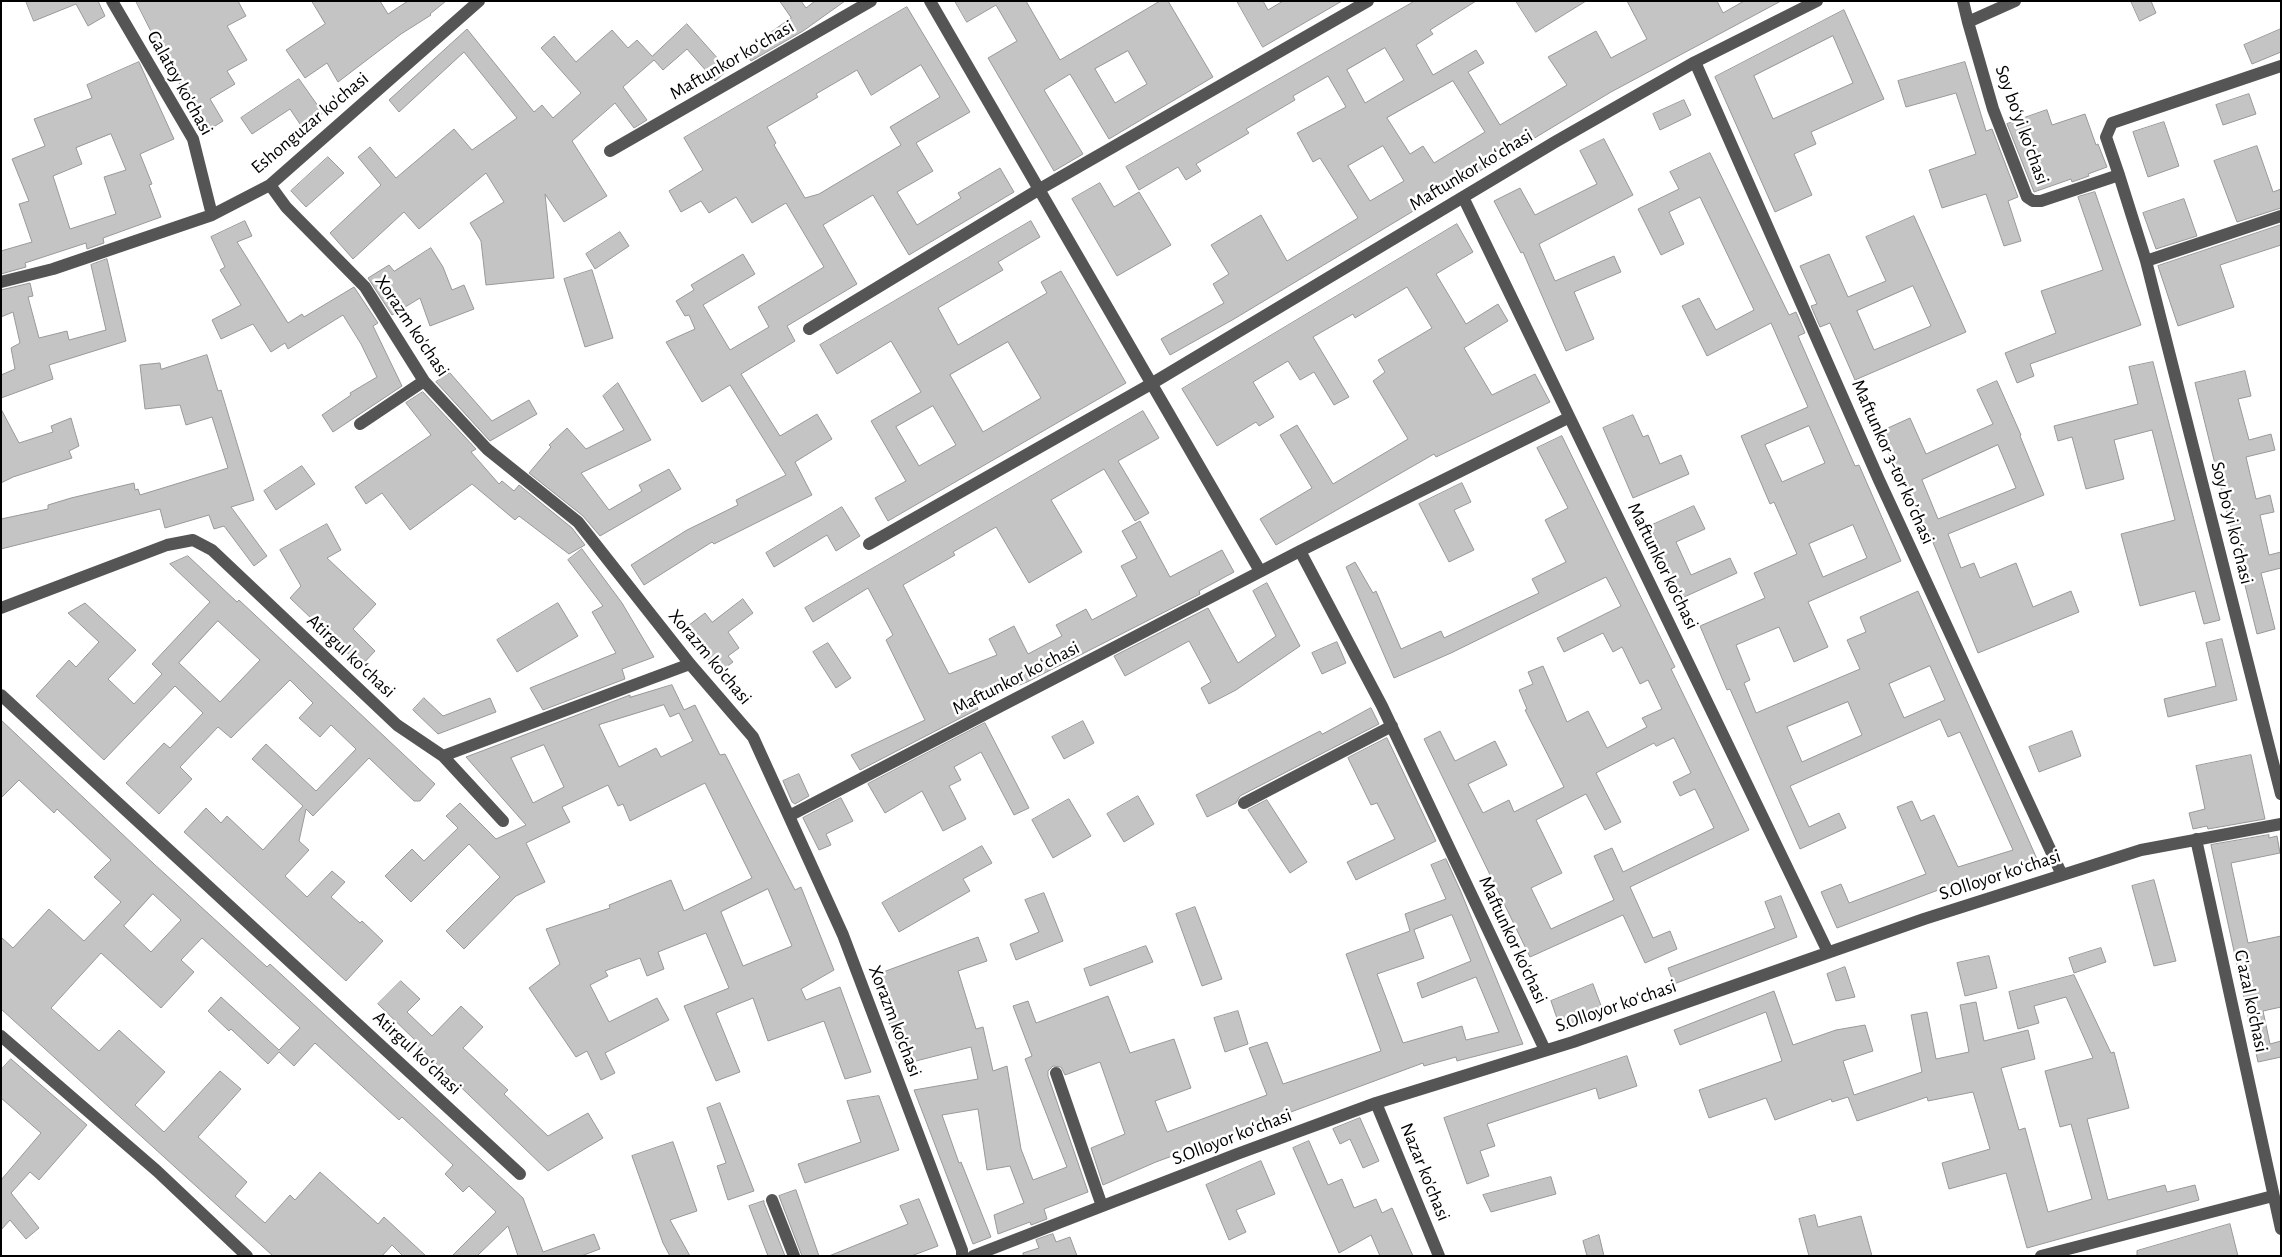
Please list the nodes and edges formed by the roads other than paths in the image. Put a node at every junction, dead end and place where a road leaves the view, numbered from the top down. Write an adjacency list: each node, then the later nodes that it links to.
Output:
1 (112, 1): 17 (street, Galatoy ko'chasi)
2 (479, 1): 14 (street, Eshonguzar ko'chasi)
3 (871, 1): 12 (street, Maftunkor koʻchasi)
4 (930, 1): 15 (street)
5 (1368, 1): 15 (street)
6 (1817, 1): 10 (street, Maftunkor koʻchasi)
7 (1963, 1): 9 (street)
8 (2015, 1): 9 (street)
9 (1968, 22): 13 (street, Soy boʻyi koʻchasi)
10 (1695, 62): 16 (street, Maftunkor koʻchasi); 40 (street, Maftunkor 3-tor koʼchasi)
11 (2281, 66): 13 (street)
12 (610, 152)
13 (2119, 175): 19 (street, Soy boʻyi koʻchasi)
14 (270, 185): 17 (street, Eshonguzar ko'chasi); 22 (street, Xorazm ko'chasi)
15 (1038, 190): 21 (street); 23 (street)
16 (1463, 197): 23 (street, Maftunkor koʻchasi); 24 (street, Maftunkor ko'chasi)
17 (212, 215): 20 (street, Eshonguzar ko'chasi)
18 (2281, 216): 19 (street)
19 (2146, 261): 34 (street, Soy boʻyi koʻchasi)
20 (1, 282)
21 (809, 328)
22 (424, 381): 25 (street); 30 (street, Xorazm ko'chasi)
23 (1151, 384): 26 (street, Maftunkor koʻchasi); 28 (street)
24 (1568, 418): 27 (street, Maftunkor koʻchasi); 41 (street, Maftunkor ko'chasi)
25 (360, 424)
26 (869, 544)
27 (1300, 551): 28 (street, Maftunkor koʻchasi); 32 (street, Maftunkor ko'chasi)
28 (1260, 572): 36 (street, Maftunkor koʻchasi)
29 (1, 608): 33 (street, Atirgul koʻchasi)
30 (690, 664): 33 (street); 36 (street, Xorazm ko'chasi)
31 (1, 695): 46 (street, Atirgul koʻchasi)
32 (1392, 726): 35 (street); 43 (street, Maftunkor ko'chasi)
33 (443, 756): 37 (street, Atirgul koʻchasi)
34 (2281, 794)
35 (1244, 803)
36 (789, 816): 53 (street, Xorazm ko'chasi)
37 (503, 821)
38 (2281, 824): 39 (street, S.Olloyor koʻchasi)
39 (2196, 840): 40 (street, S.Olloyor koʻchasi); 47 (street, G'azal ko'chasi)
40 (2062, 875): 41 (street, S.Olloyor koʻchasi)
41 (1828, 952): 43 (street, S.Olloyor koʻchasi)
42 (1, 1036): 51 (street)
43 (1545, 1050): 45 (street, S.Olloyor koʻchasi)
44 (1056, 1073): 49 (street)
45 (1376, 1103): 49 (street, S.Olloyor koʻchasi); 55 (street, Nazar ko'chasi)
46 (520, 1174)
47 (2273, 1196): 50 (street, G'azal ko'chasi); 56 (street)
48 (772, 1200): 52 (street)
49 (1102, 1206): 54 (street, S.Olloyor koʻchasi)
50 (2281, 1229)
51 (248, 1256)
52 (794, 1256)
53 (962, 1256)
54 (973, 1256)
55 (1439, 1256)
56 (2041, 1256)

